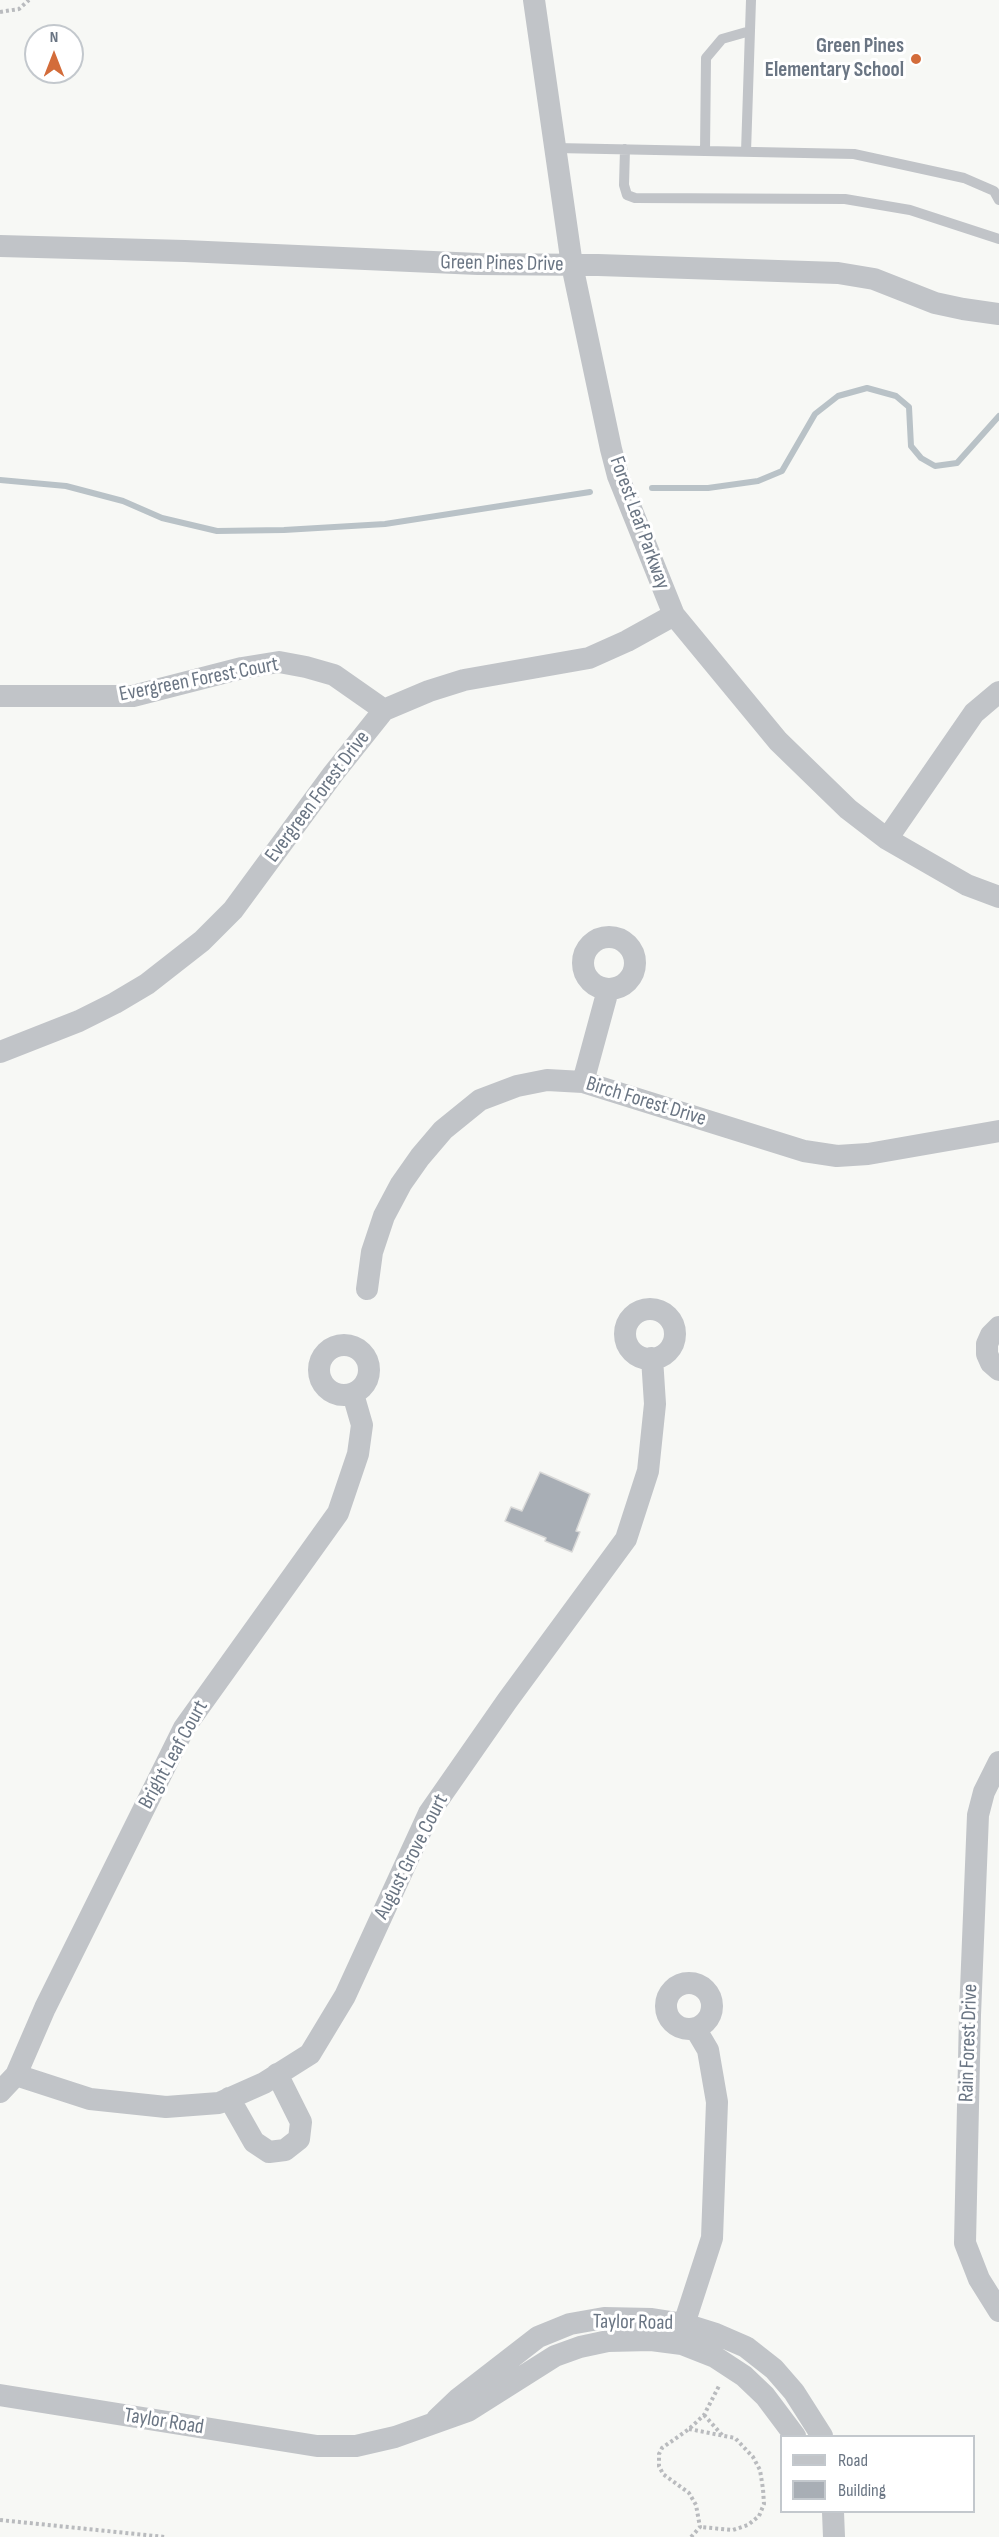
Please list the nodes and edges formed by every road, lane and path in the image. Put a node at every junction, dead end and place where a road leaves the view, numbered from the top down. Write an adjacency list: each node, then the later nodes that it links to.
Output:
1 (28, 0): 4 (path)
2 (534, 0): 6 (street, Forest Leaf Parkway)
3 (751, 0): 5 (lane)
4 (0, 12)
5 (750, 31): 8 (lane); 9 (lane)
6 (556, 148): 7 (lane); 13 (street, Forest Leaf Parkway)
7 (625, 149): 8 (lane); 11 (lane)
8 (705, 151): 9 (lane)
9 (746, 152): 10 (lane)
10 (999, 200)
11 (999, 239)
12 (0, 246): 13 (street, Green Pines Drive)
13 (572, 265): 14 (street, Green Pines Drive); 15 (street, Forest Leaf Parkway)
14 (999, 314)
15 (674, 615): 18 (street, Evergreen Forest Drive); 19 (street, Forest Leaf Parkway)
16 (999, 692): 19 (street)
17 (0, 696): 18 (street, Evergreen Forest Court)
18 (384, 710): 22 (street, Evergreen Forest Drive)
19 (887, 839): 20 (street, Forest Leaf Parkway)
20 (999, 897)
21 (608, 990): 23 (street)
22 (0, 1052)
23 (583, 1082): 24 (street, Birch Forest Drive); 25 (street, Birch Forest Drive)
24 (999, 1131)
25 (367, 1289)
26 (999, 1327): 28 (street)
27 (652, 1358): 32 (street, August Grove Court)
28 (999, 1370)
29 (353, 1394): 33 (street, Bright Leaf Court)
30 (996, 1766): 36 (street, Rain Forest Drive)
31 (695, 2028): 37 (street)
32 (278, 2074): 35 (street, August Grove Court); 35 (street)
33 (16, 2075): 34 (street, Bright Leaf Court); 35 (street, August Grove Court)
34 (0, 2092)
35 (229, 2098)
36 (999, 2311)
37 (683, 2334): 39 (street, Taylor Road); 42 (street, Taylor Road); 43 (street, Taylor Road)
38 (722, 2380): 40 (path)
39 (0, 2395)
40 (704, 2415): 41 (path); 44 (path)
41 (689, 2429): 44 (path); 47 (path)
42 (794, 2435)
43 (821, 2435)
44 (724, 2437): 47 (path)
45 (833, 2513): 50 (street)
46 (0, 2520): 48 (path)
47 (700, 2527): 49 (path)
48 (165, 2537)
49 (691, 2537)
50 (834, 2537)

